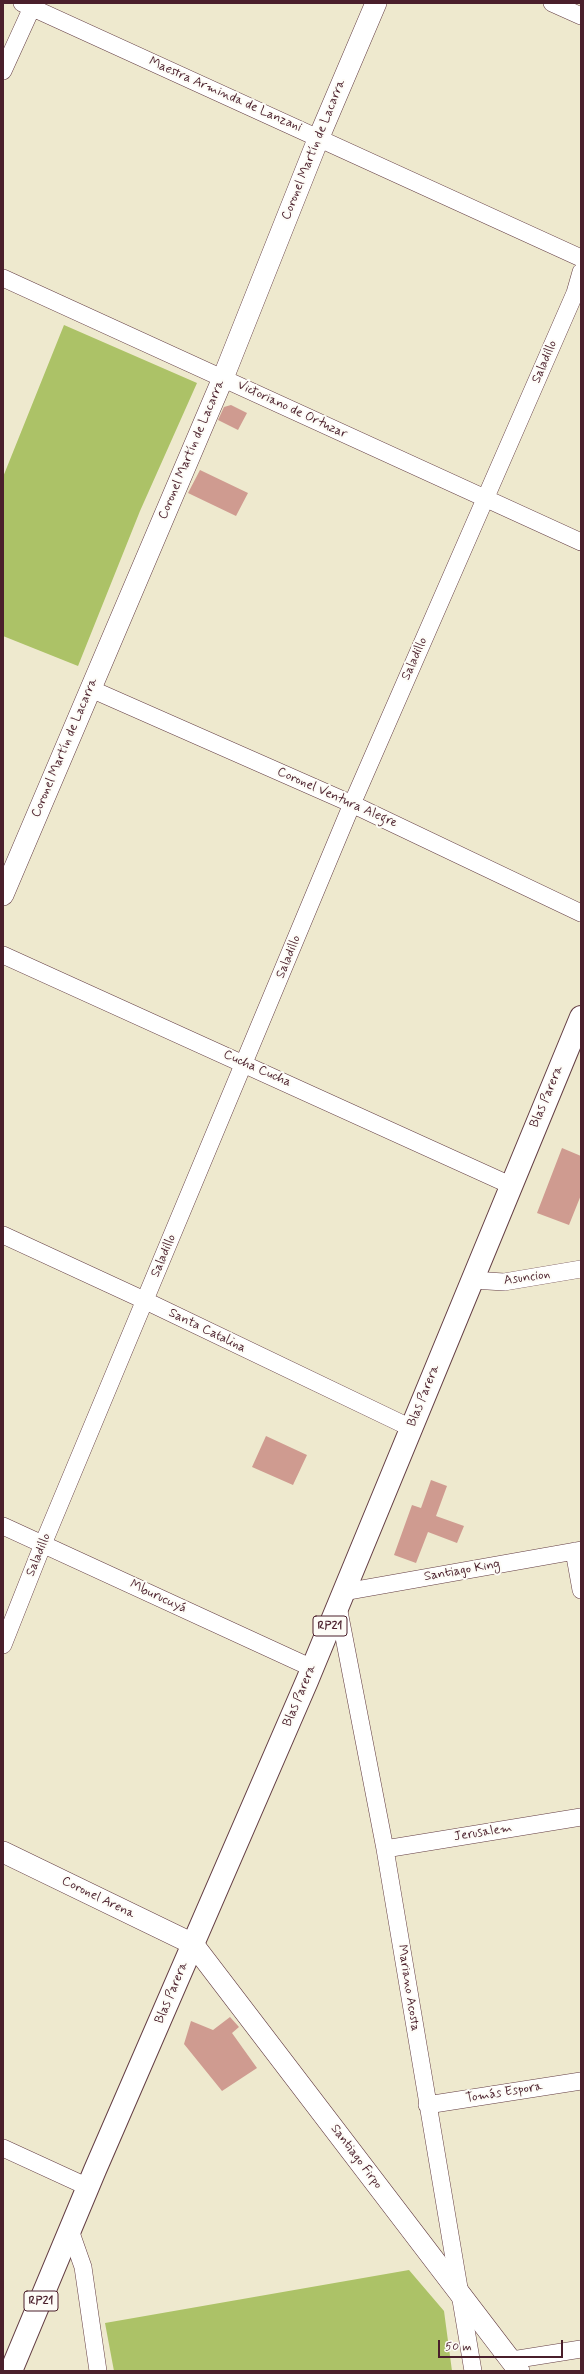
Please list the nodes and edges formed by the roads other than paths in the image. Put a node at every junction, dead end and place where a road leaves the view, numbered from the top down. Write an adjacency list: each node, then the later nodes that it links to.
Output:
1 (376, 3): 6 (street, Coronel Martín de Lacarra)
2 (552, 3): 4 (street)
3 (29, 5): 5 (street); 6 (street, Maestra Arminda de Lanzani)
4 (581, 16)
5 (3, 71)
6 (319, 137): 7 (street, Maestra Arminda de Lanzani); 11 (street, Coronel Martín de Lacarra)
7 (581, 258)
8 (581, 272): 10 (street, Saladillo)
9 (3, 278): 11 (street, Victoriano de Ortuzar)
10 (578, 294): 12 (street, Saladillo)
11 (223, 378): 12 (street, Victoriano de Ortuzar); 14 (street, Coronel Martín de Lacarra)
12 (486, 499): 13 (street, Victoriano de Ortuzar); 15 (street, Saladillo)
13 (581, 542)
14 (91, 689): 15 (street, Coronel Ventura Alegre); 16 (street, Coronel Martín de Lacarra)
15 (352, 804): 17 (street, Coronel Ventura Alegre); 20 (street, Saladillo)
16 (3, 895)
17 (581, 913)
18 (3, 955): 20 (street, Cucha Cucha)
19 (581, 1017): 21 (main road, Blas Parera / RP21)
20 (245, 1064): 21 (street, Cucha Cucha); 25 (street, Saladillo)
21 (510, 1185): 24 (main road, Blas Parera / RP21)
22 (3, 1235): 25 (street, Santa Catalina)
23 (581, 1269): 24 (street, Asuncion)
24 (472, 1280): 26 (main road, Blas Parera / RP21)
25 (146, 1301): 26 (street, Santa Catalina); 28 (street, Saladillo)
26 (410, 1428): 31 (main road, Blas Parera / RP21)
27 (3, 1526): 28 (street, Mburucuyá)
28 (43, 1544): 32 (street, Saladillo); 33 (street, Mburucuyá)
29 (577, 1550): 30 (street); 31 (street, Santiago King)
30 (581, 1590)
31 (341, 1599): 33 (main road, Blas Parera / RP21); 35 (street, Mariano Acosta)
32 (3, 1645)
33 (312, 1668): 37 (main road, Blas Parera / RP21)
34 (581, 1817): 35 (street, Jerusalem)
35 (385, 1849): 39 (street, Mariano Acosta)
36 (3, 1852): 37 (street, Coronel Arena)
37 (193, 1944): 41 (main road, Blas Parera / RP21); 43 (street, Santiago Firpo)
38 (581, 2081): 39 (street, Tomás Espora)
39 (427, 2105): 43 (street, Mariano Acosta)
40 (3, 2148): 41 (street)
41 (88, 2187): 42 (main road, Blas Parera / RP21)
42 (70, 2230): 46 (main road, Blas Parera / RP21); 47 (street)
43 (460, 2293): 45 (street, Santiago Firpo); 48 (street, Mariano Acosta)
44 (581, 2348): 45 (street)
45 (515, 2366)
46 (11, 2371)
47 (98, 2371)
48 (473, 2371)

